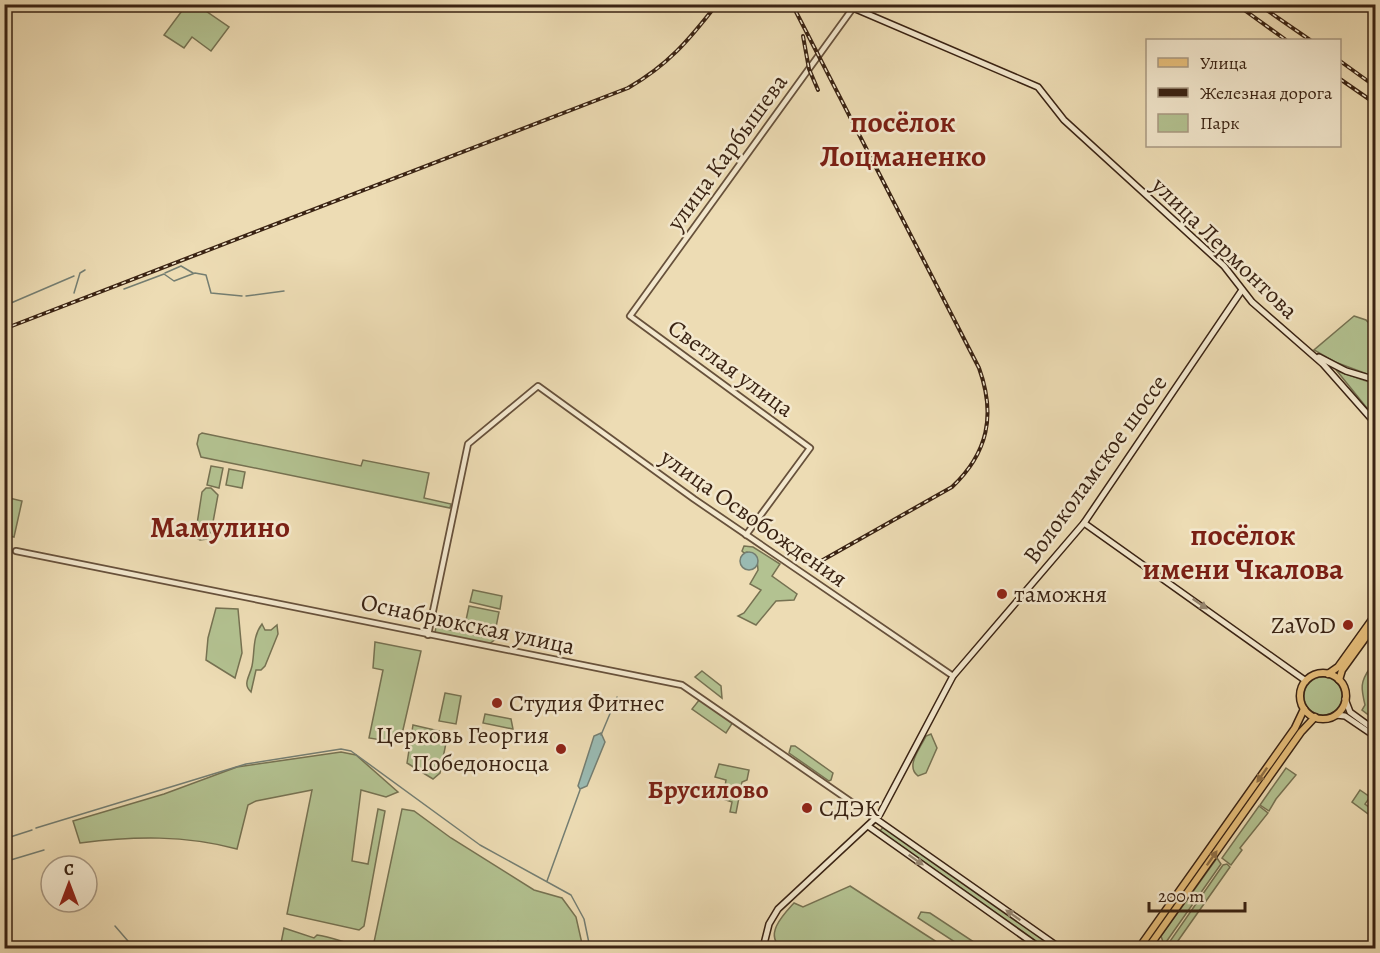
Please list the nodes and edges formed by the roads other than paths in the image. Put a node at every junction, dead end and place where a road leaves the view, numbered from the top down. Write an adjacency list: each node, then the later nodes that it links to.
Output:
1 (844, 4): 2 (main road, улица Лермонтова)
2 (853, 8): 3 (main road, улица Лермонтова); 4 (street, улица Карбышева)
3 (1242, 290): 5 (main road, улица Лермонтова); 8 (main road, Волоколамское шоссе)
4 (630, 316): 9 (street, Светлая улица)
5 (1305, 348): 6 (main road); 7 (main road, улица Лермонтова)
6 (1376, 380)
7 (1376, 424)
8 (1084, 522): 15 (main road, Волоколамское шоссе); 17 (main road, one-way to 17)
9 (746, 535): 13 (street, улица Освобождения); 15 (street, улица Освобождения)
10 (16, 551): 13 (street, Оснабрюкская улица)
11 (1376, 614): 14 (main road)
12 (1376, 623): 16 (main road)
13 (428, 635): 24 (street, Оснабрюкская улица)
14 (1328, 674): 16 (main road); 17 (main road)
15 (953, 676): 24 (main road, Волоколамское шоссе)
16 (1339, 680): 18 (main road)
17 (1306, 681): 19 (main road)
18 (1345, 699): 20 (main road); 22 (main road)
19 (1304, 709): 21 (main road); 29 (main road, one-way to 29)
20 (1336, 714): 21 (main road); 23 (main road)
21 (1315, 717): 30 (main road, one-way to 21)
22 (1376, 731)
23 (1376, 737)
24 (876, 819): 25 (main road, Волоколамское шоссе); 28 (main road, one-way to 24)
25 (868, 826): 26 (main road, Волоколамское шоссе); 27 (main road, one-way to 27)
26 (763, 948)
27 (1040, 948)
28 (1060, 948)
29 (1138, 948)
30 (1148, 948)

